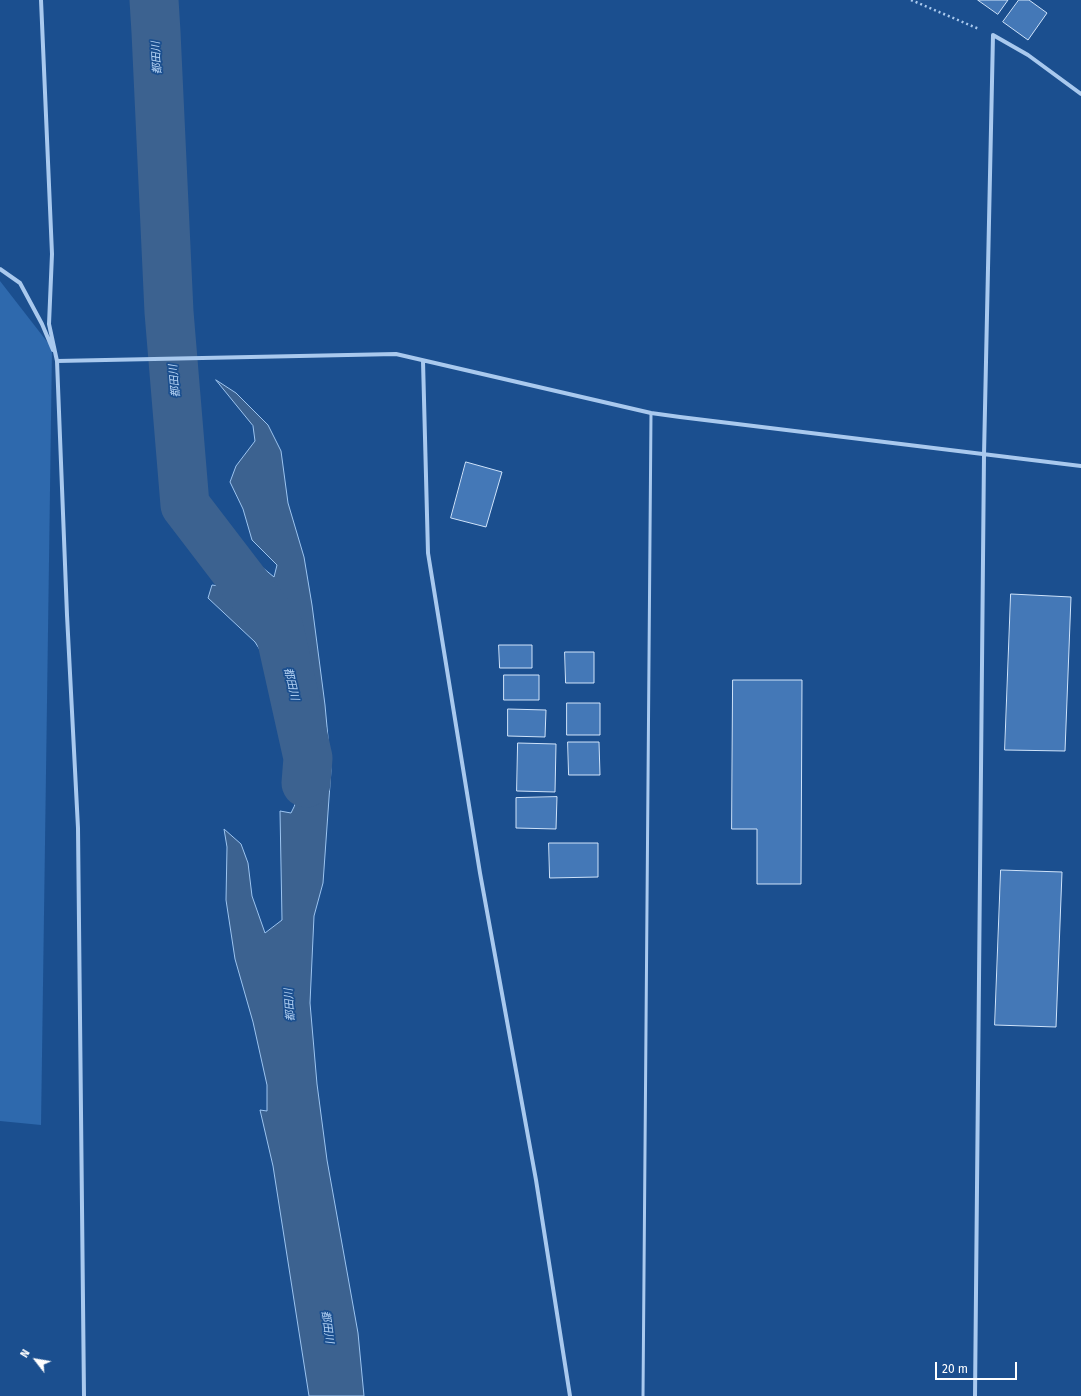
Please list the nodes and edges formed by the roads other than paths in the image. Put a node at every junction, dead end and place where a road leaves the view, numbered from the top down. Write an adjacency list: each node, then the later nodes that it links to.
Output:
1 (41, 0): 4 (street)
2 (1081, 94): 7 (street)
3 (0, 269): 4 (street)
4 (57, 361): 5 (street); 9 (street)
5 (423, 361): 6 (street); 10 (street)
6 (651, 412): 7 (street); 11 (lane)
7 (984, 455): 8 (street); 12 (street)
8 (1081, 466)
9 (84, 1396)
10 (570, 1396)
11 (643, 1396)
12 (975, 1396)

